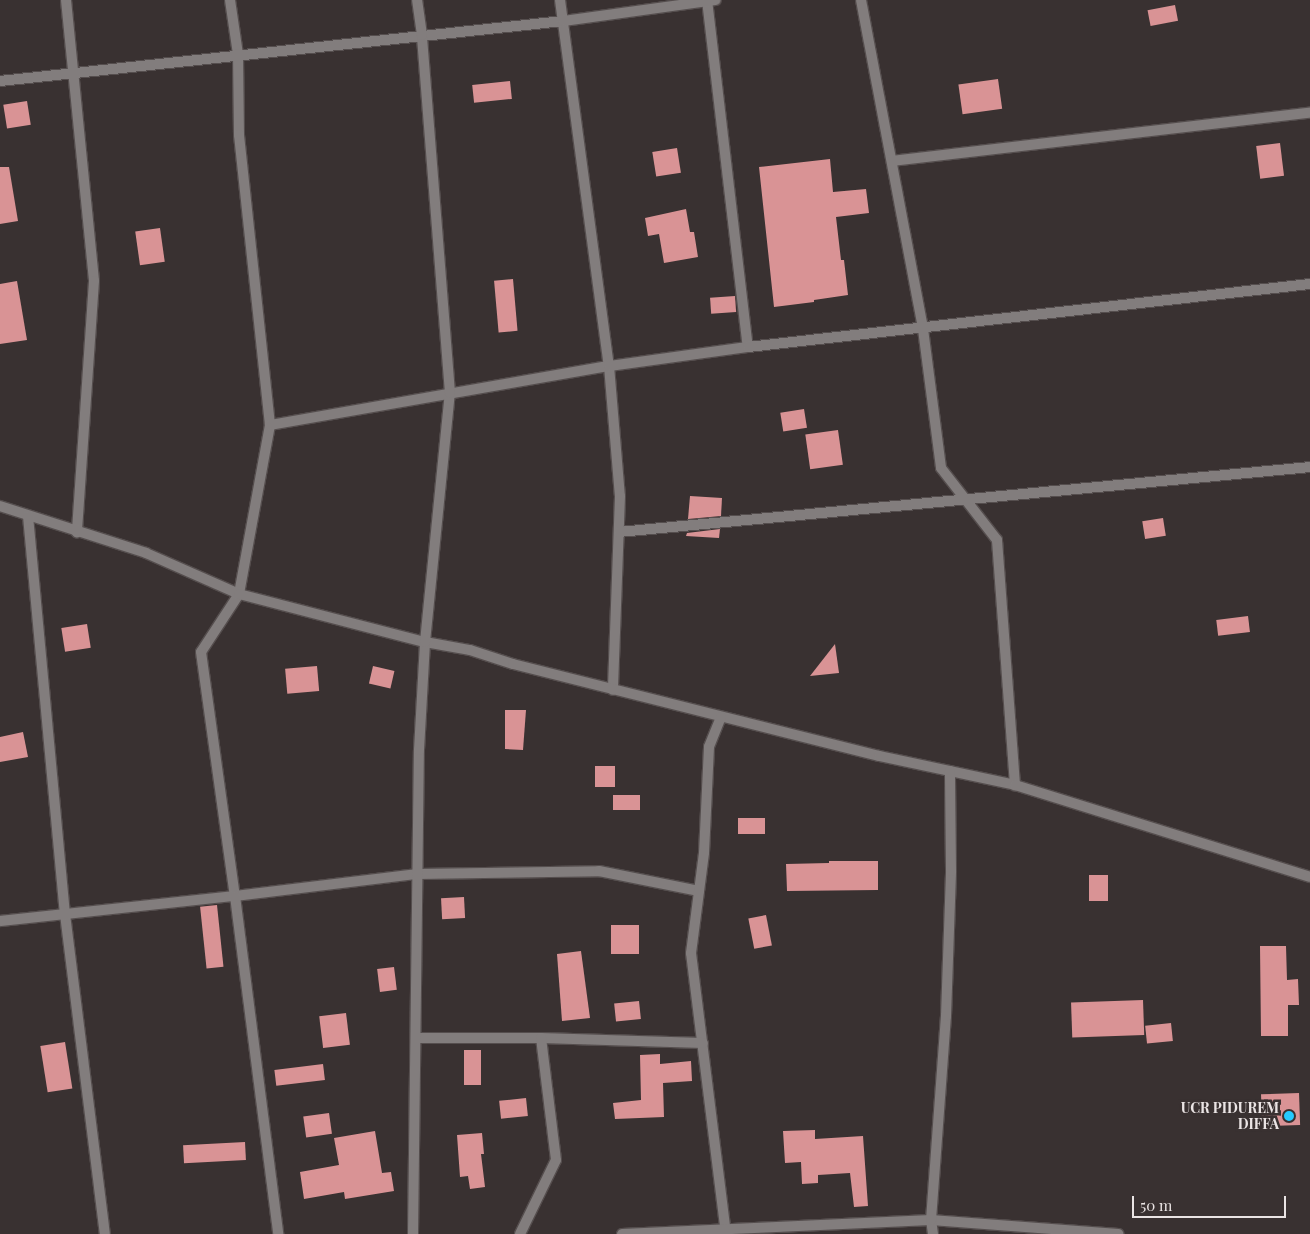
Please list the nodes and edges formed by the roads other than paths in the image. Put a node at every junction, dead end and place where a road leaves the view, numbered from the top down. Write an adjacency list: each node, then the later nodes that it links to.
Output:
1 (66, 0): 10 (street)
2 (230, 0): 9 (street)
3 (417, 0): 8 (street)
4 (560, 0): 7 (street)
5 (710, 0): 7 (street); 16 (street)
6 (861, 0): 13 (street)
7 (563, 21): 8 (street); 17 (street)
8 (422, 35): 9 (street); 18 (street)
9 (238, 54): 10 (street); 19 (street)
10 (73, 72): 11 (street); 24 (street)
11 (0, 81)
12 (1310, 113): 13 (street)
13 (892, 161): 15 (street)
14 (1310, 284): 15 (street)
15 (923, 329): 16 (street); 21 (street)
16 (748, 347): 17 (street)
17 (609, 366): 18 (street); 25 (street)
18 (450, 393): 19 (street); 27 (street)
19 (270, 425): 26 (street)
20 (1310, 467): 21 (street)
21 (966, 500): 25 (street); 31 (street)
22 (0, 506): 23 (street)
23 (28, 516): 24 (street); 36 (street)
24 (77, 532): 26 (street)
25 (619, 532): 28 (street)
26 (239, 594): 27 (street); 35 (street)
27 (424, 642): 28 (street); 32 (street)
28 (613, 690): 29 (street)
29 (721, 717): 30 (street); 34 (street)
30 (950, 771): 31 (street); 41 (street)
31 (1014, 784): 33 (street)
32 (418, 874): 34 (street); 35 (street); 38 (street)
33 (1310, 877)
34 (699, 890): 40 (street)
35 (235, 896): 36 (street); 44 (street)
36 (65, 914): 37 (street); 43 (street)
37 (0, 921)
38 (416, 1038): 39 (street); 45 (street)
39 (541, 1038): 40 (street); 46 (street)
40 (703, 1043): 42 (street)
41 (931, 1220): 42 (street); 48 (street); 49 (street)
42 (727, 1231): 47 (street)
43 (105, 1234)
44 (278, 1234)
45 (413, 1234)
46 (520, 1234)
47 (622, 1234)
48 (934, 1234)
49 (1118, 1234)

